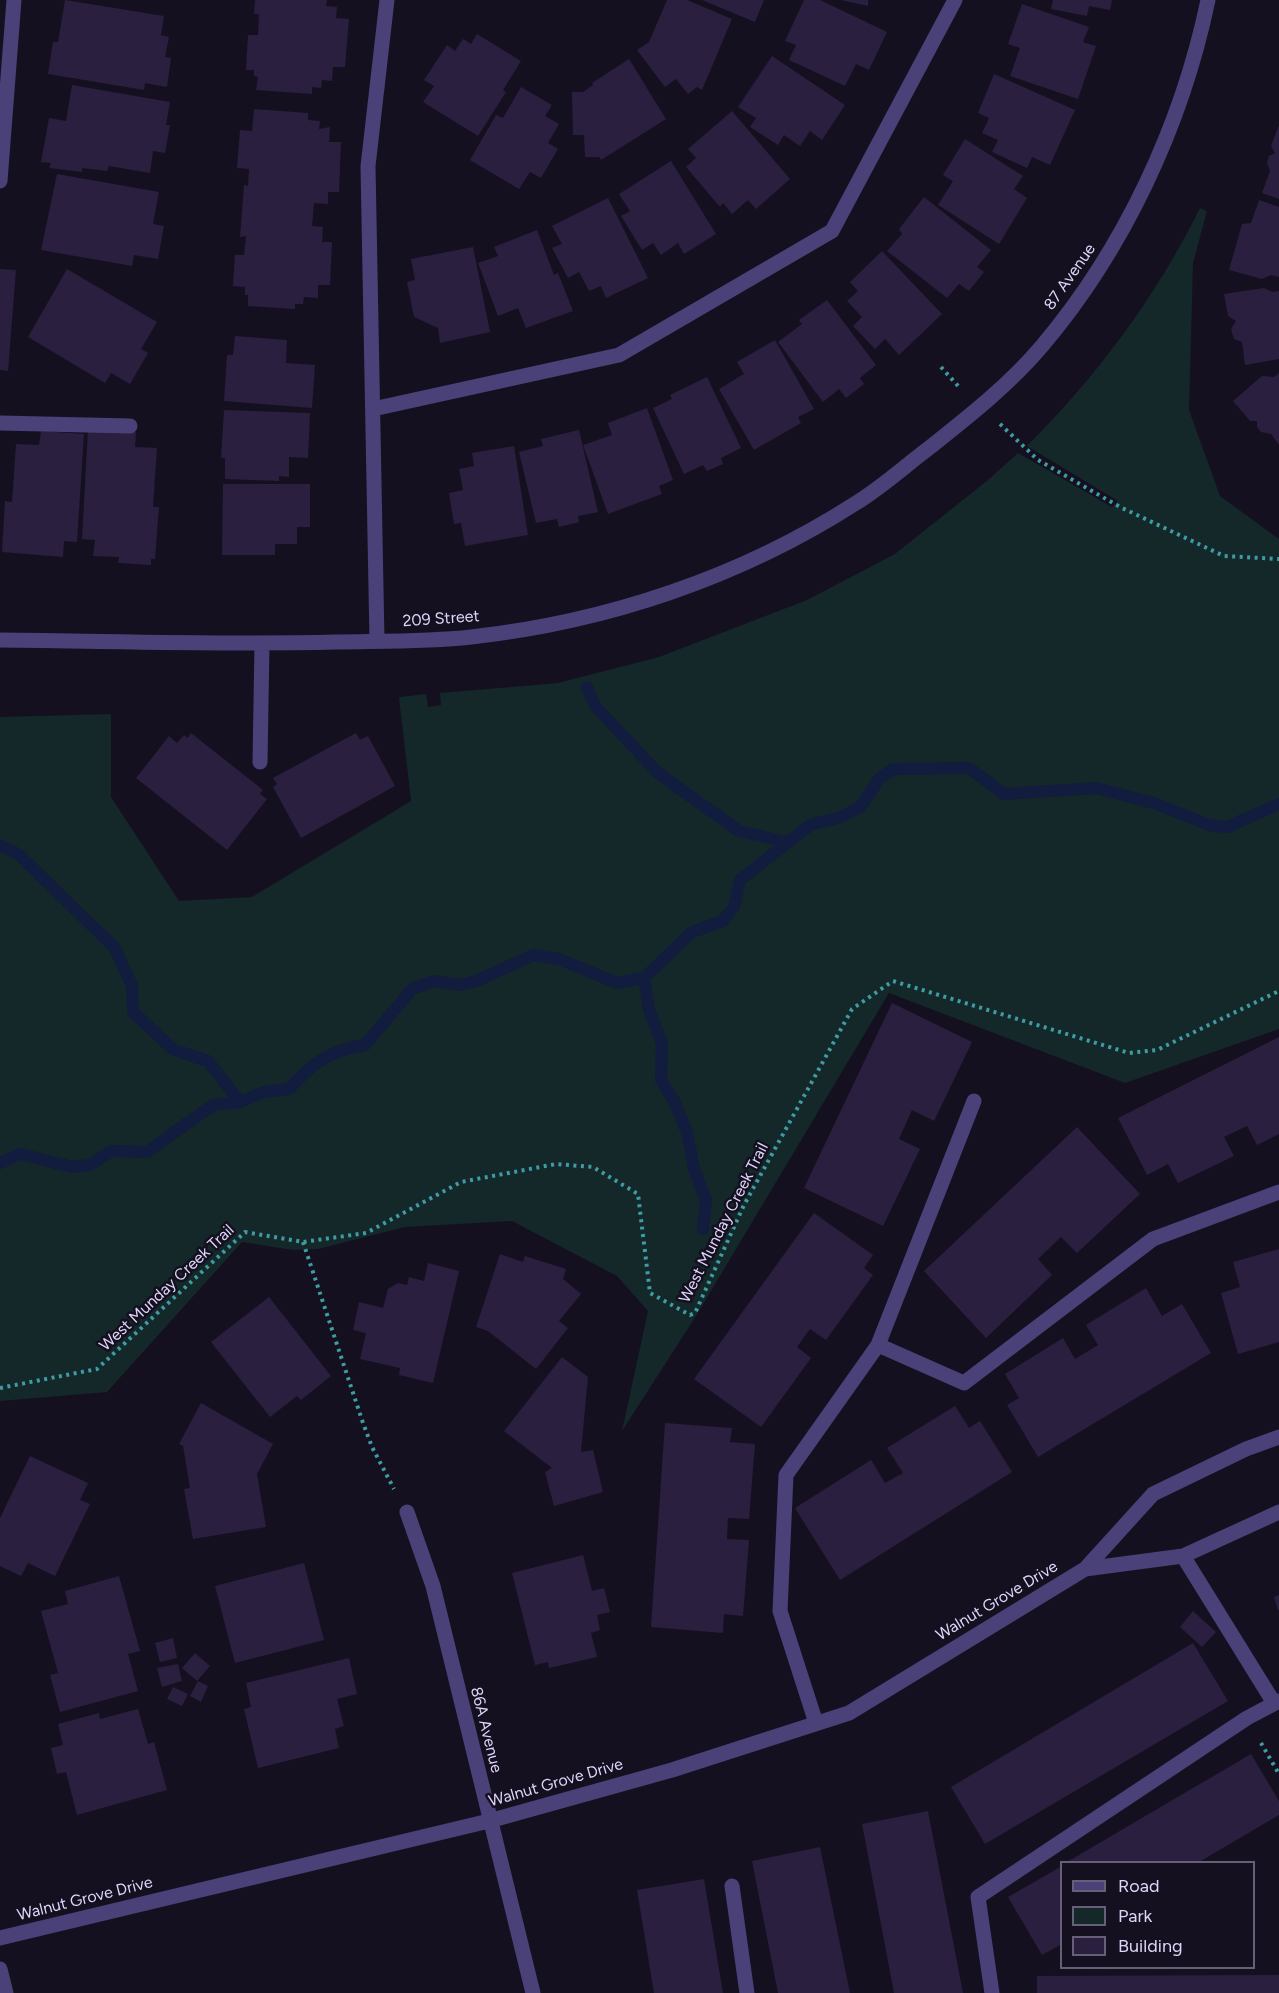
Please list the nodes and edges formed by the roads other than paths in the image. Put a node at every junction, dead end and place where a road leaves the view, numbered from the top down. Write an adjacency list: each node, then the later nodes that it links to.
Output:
1 (14, 0): 5 (street)
2 (387, 0): 6 (street)
3 (956, 0): 6 (street)
4 (1208, 0): 9 (street, 87 Avenue)
5 (0, 181)
6 (373, 409): 11 (street)
7 (0, 423): 8 (street)
8 (130, 426)
9 (858, 502): 11 (street, 209 Street)
10 (0, 639): 12 (street, 209 Street)
11 (377, 641): 12 (street, 209 Street)
12 (262, 644): 13 (street)
13 (260, 762)
14 (974, 1101): 16 (street)
15 (1279, 1192): 16 (street)
16 (878, 1345): 23 (street)
17 (1279, 1437): 21 (street, Walnut Grove Drive)
18 (407, 1512): 24 (street, 86A Avenue)
19 (1279, 1512): 20 (street, Walnut Grove Drive)
20 (1183, 1556): 21 (street, Walnut Grove Drive); 22 (street)
21 (1085, 1569): 23 (street, Walnut Grove Drive)
22 (1276, 1702): 31 (street)
23 (816, 1723): 24 (street, Walnut Grove Drive)
24 (489, 1821): 26 (street, Walnut Grove Drive); 29 (street, 86A Avenue)
25 (732, 1886): 30 (street)
26 (0, 1938)
27 (0, 1969): 28 (street)
28 (6, 1993)
29 (533, 1993)
30 (747, 1993)
31 (992, 1993)

